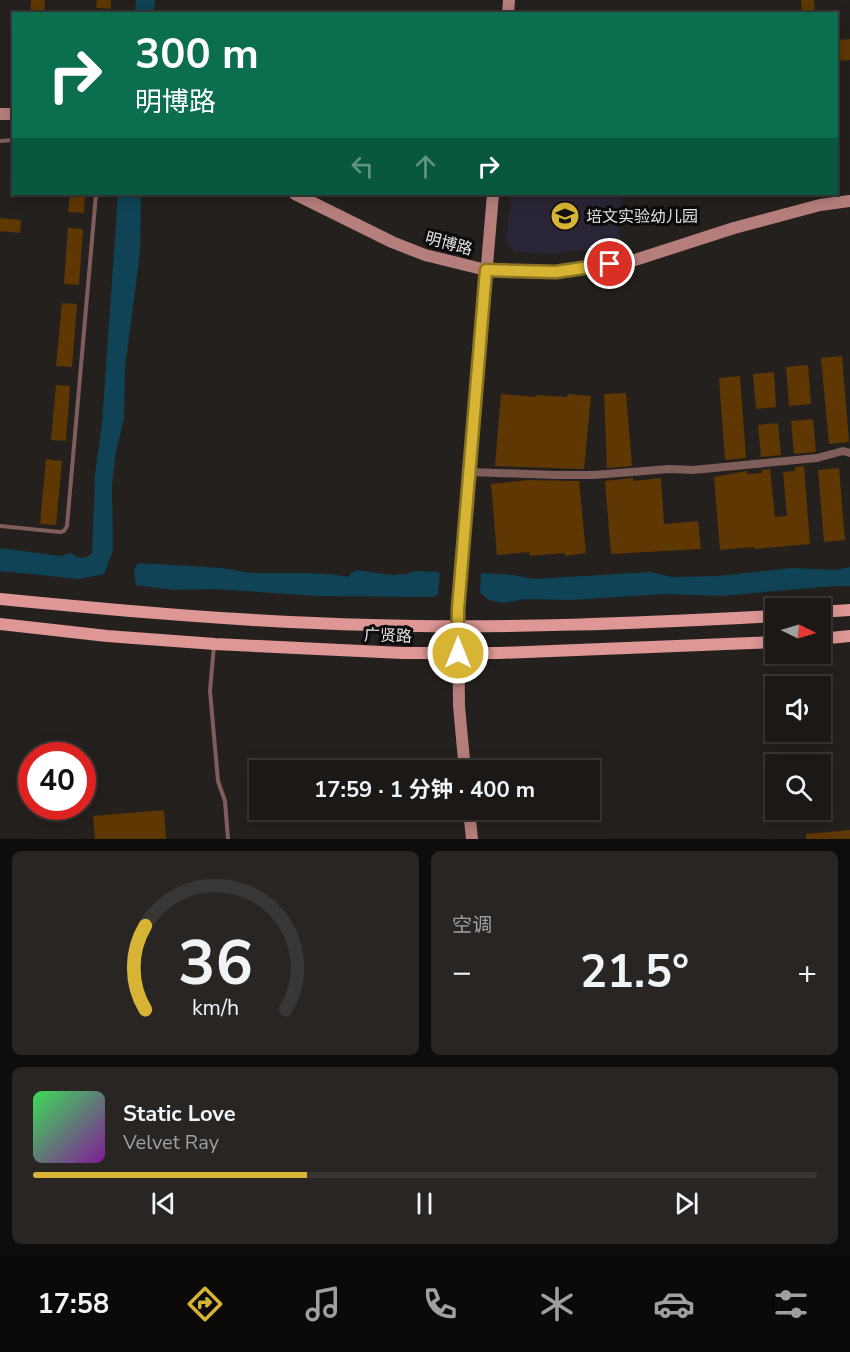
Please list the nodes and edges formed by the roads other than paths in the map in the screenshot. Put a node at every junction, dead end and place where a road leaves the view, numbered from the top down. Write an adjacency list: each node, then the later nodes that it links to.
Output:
1 (96, 195): 10 (lane)
2 (297, 195): 7 (street, 明博路)
3 (493, 195): 7 (street)
4 (850, 201): 6 (street, 明博路)
5 (605, 243): 6 (lane)
6 (610, 264): 7 (street, 明博路)
7 (486, 270): 9 (street)
8 (850, 453): 9 (street)
9 (470, 472): 16 (street)
10 (0, 526)
11 (0, 599): 16 (main road, 广贤路)
12 (850, 610): 13 (main road)
13 (831, 611)
14 (765, 616): 16 (main road, 广贤路)
15 (0, 624): 20 (main road, 广贤路)
16 (458, 626): 21 (street)
17 (850, 636): 18 (main road)
18 (831, 638)
19 (765, 642): 21 (main road, 广贤路)
20 (214, 644): 21 (main road, 广贤路); 24 (lane)
21 (458, 653): 22 (street)
22 (464, 760)
23 (470, 820): 25 (street)
24 (228, 839)
25 (472, 839)

